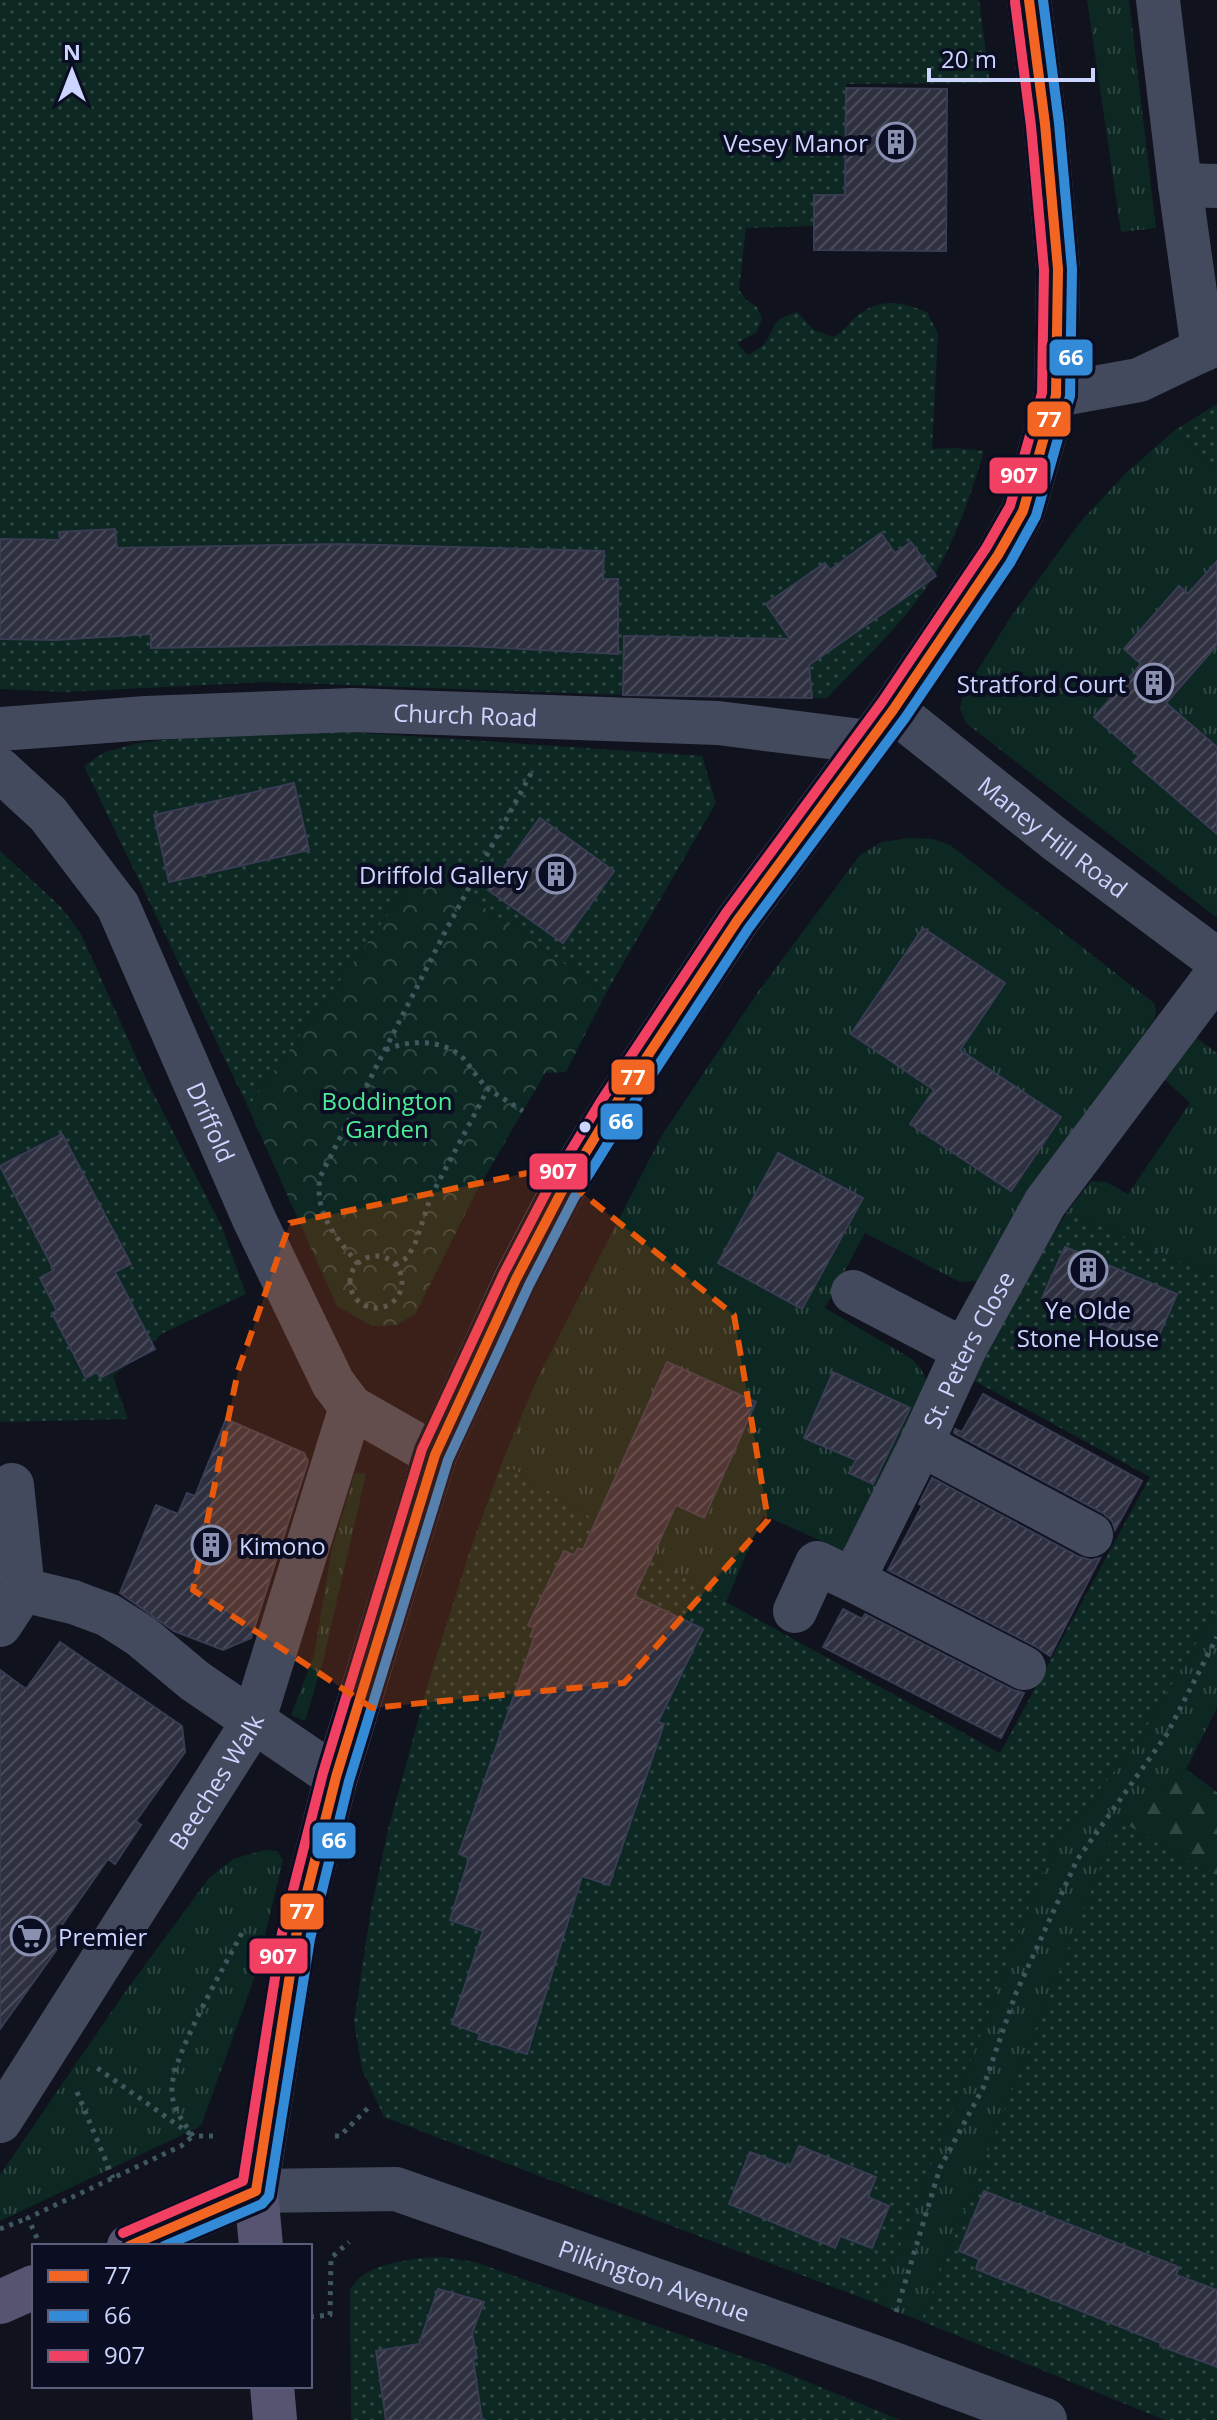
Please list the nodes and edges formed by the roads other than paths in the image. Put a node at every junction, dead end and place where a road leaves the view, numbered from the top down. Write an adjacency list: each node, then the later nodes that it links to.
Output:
1 (1029, 0): 5 (main road)
2 (1158, 0): 3 (street)
3 (1198, 185): 4 (street)
4 (1210, 347): 5 (street)
5 (1056, 395): 6 (main road)
6 (881, 726): 7 (street, Church Road); 9 (street, Maney Hill Road); 15 (main road)
7 (0, 729)
8 (0, 770): 13 (street, Driffold)
9 (1217, 960)
10 (1217, 974): 12 (street, St. Peters Close)
11 (853, 1292): 12 (street)
12 (964, 1350): 14 (street, St. Peters Close)
13 (351, 1407): 15 (street, Driffold); 22 (street, Beeches Walk)
14 (921, 1444): 17 (street); 18 (street, St. Peters Close)
15 (435, 1455): 23 (main road)
16 (12, 1485): 19 (street)
17 (1091, 1535)
18 (853, 1580): 20 (street); 21 (street)
19 (12, 1608): 22 (street)
20 (795, 1611)
21 (1024, 1668)
22 (253, 1722): 23 (street); 24 (street, Beeches Walk)
23 (336, 1777): 25 (main road)
24 (0, 2121)
25 (256, 2191): 26 (main road); 27 (main road); 32 (street, Pilkington Avenue)
26 (134, 2244)
27 (261, 2244)
28 (32, 2288): 29 (main road)
29 (0, 2302)
30 (272, 2388): 31 (main road)
31 (275, 2420)
32 (1045, 2420)

